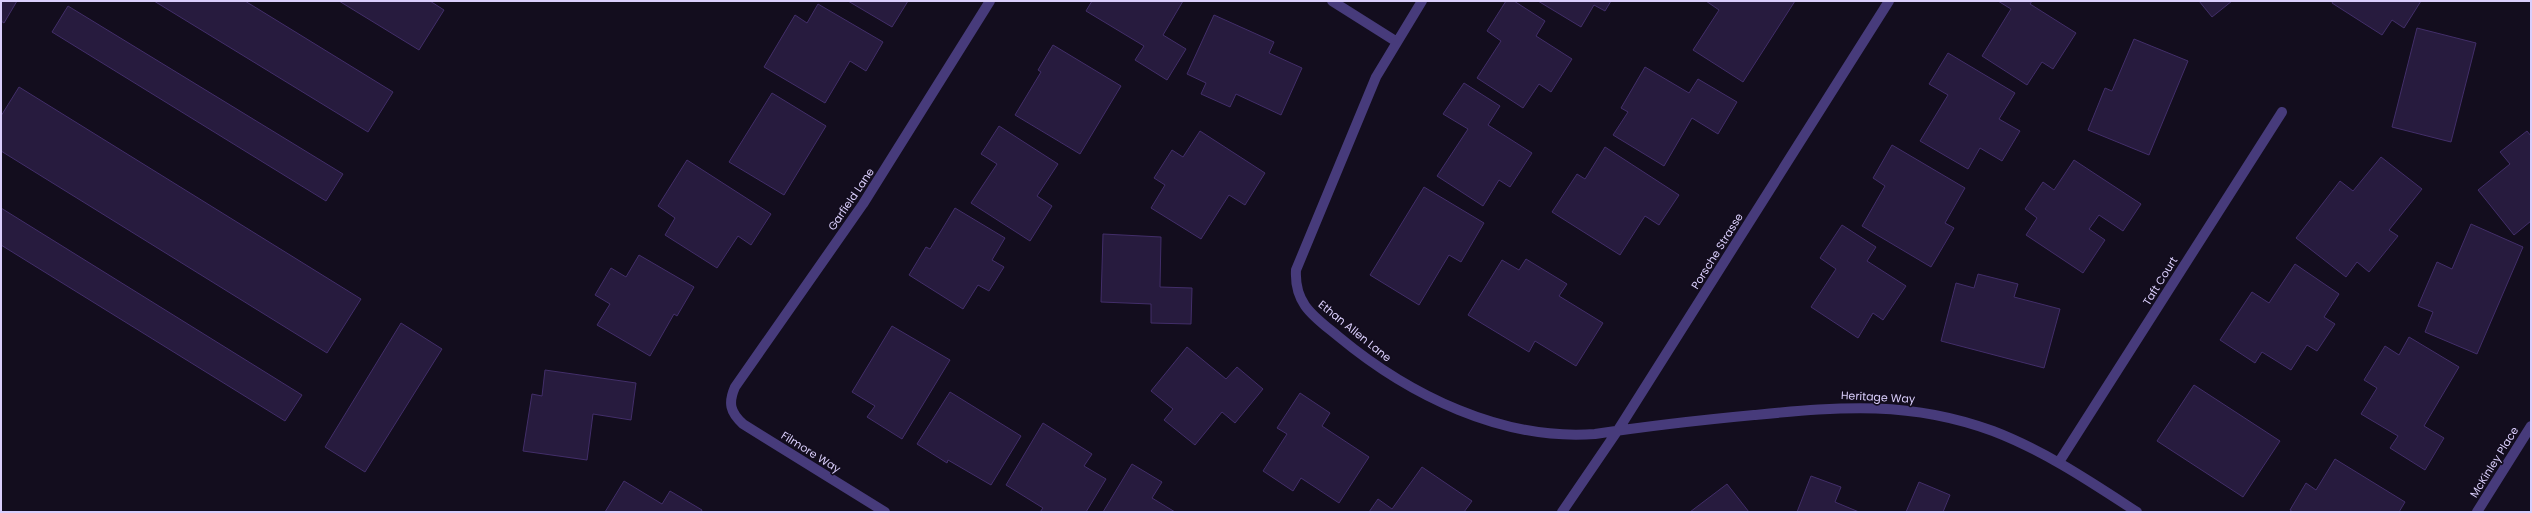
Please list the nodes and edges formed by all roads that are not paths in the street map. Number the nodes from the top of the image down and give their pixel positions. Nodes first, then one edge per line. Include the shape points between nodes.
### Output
1 (990, 1) edge
2 (1332, 1) edge
3 (1422, 1) edge
4 (1889, 1) edge
5 (1397, 42) junction
6 (2282, 112) dead end
7 (730, 407) joint
8 (2531, 426) edge
9 (1618, 430) junction
10 (2059, 462) junction
11 (885, 512) edge
12 (1562, 512) edge
13 (2137, 512) edge
14 (2477, 512) edge

1 - 7 street, Garfield Lane via 864,204 735,387 730,397
2 - 5 street
3 - 5 street, Ethan Allen Lane
4 - 9 street, Porsche Strasse
5 - 9 street, Ethan Allen Lane via 1357,118 1301,254 1295,285 1301,301 1313,316 1376,365 1410,387 1444,404 1526,430 1576,435
6 - 10 street, Taft Court
7 - 11 street, Filmore Way via 735,417 743,424
8 - 14 street, McKinley Place
9 - 10 street, Heritage Way via 1838,407 1899,408 1928,413 1992,431
9 - 12 street, Porsche Strasse
10 - 13 street, Heritage Way

